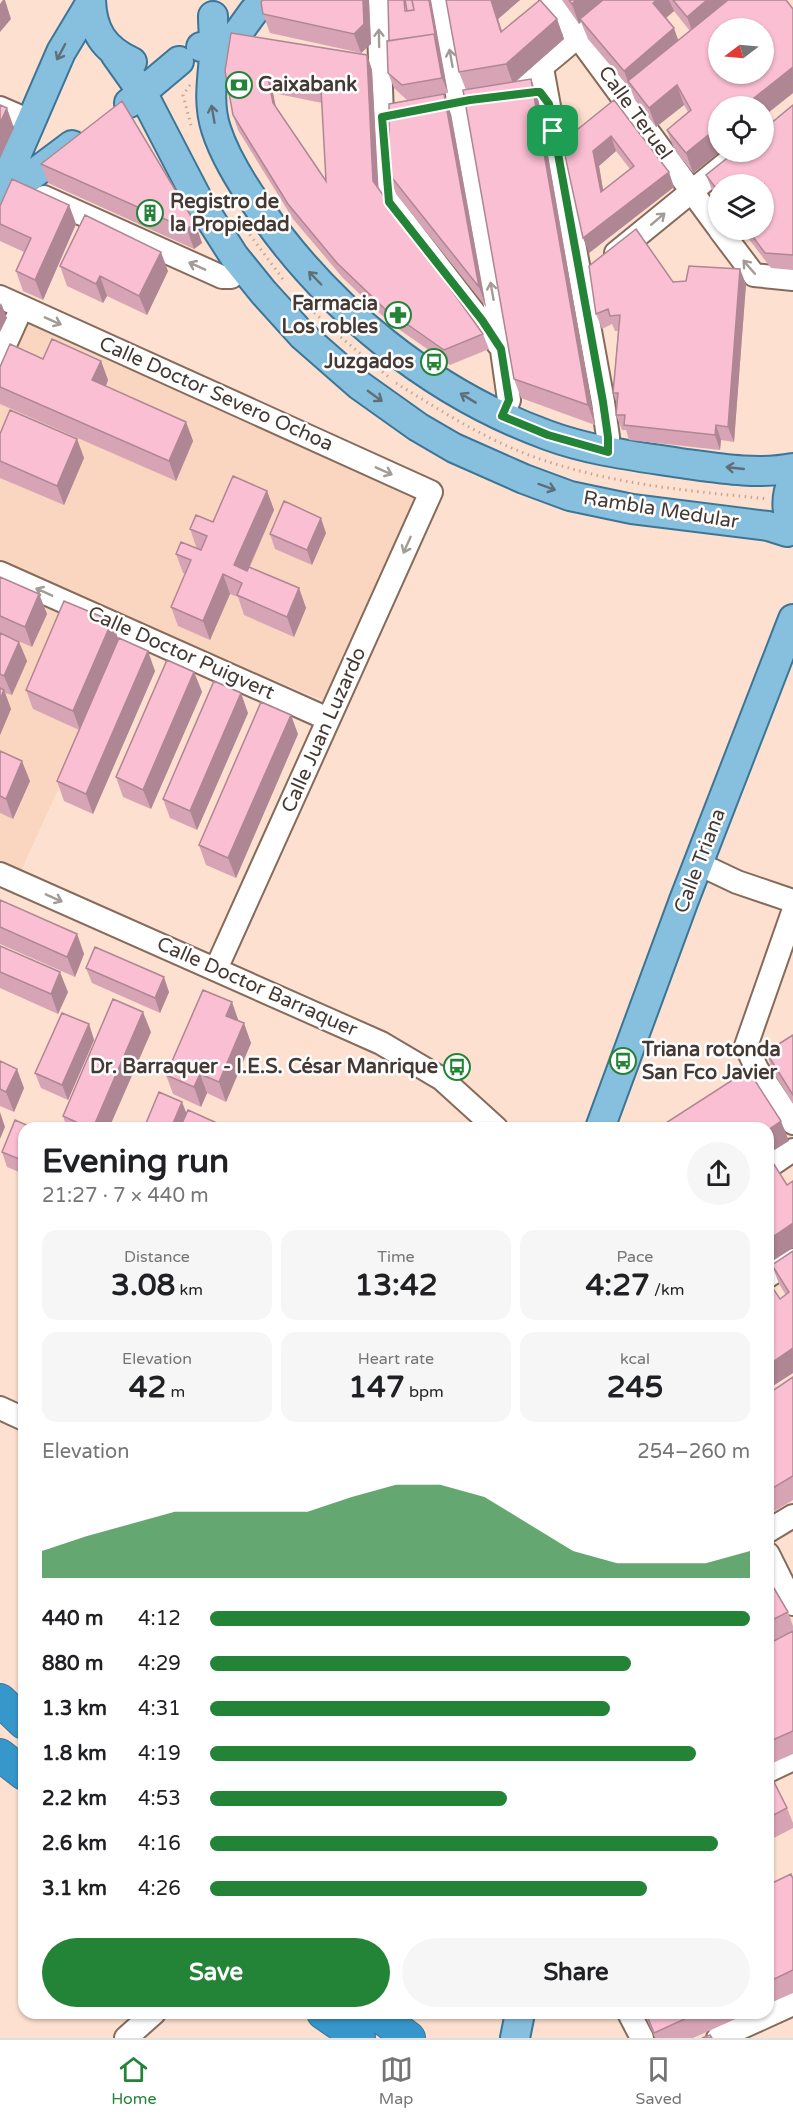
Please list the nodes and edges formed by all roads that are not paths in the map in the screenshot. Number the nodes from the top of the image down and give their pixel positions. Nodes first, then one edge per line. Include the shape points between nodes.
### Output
1 (266, 0) edge
2 (378, 0) edge
3 (440, 0) edge
4 (551, 0) edge
5 (617, 0) edge
6 (91, 1) edge
7 (213, 8) edge
8 (579, 36) junction
9 (216, 49) junction
10 (115, 54) junction
11 (542, 68) junction
12 (142, 92) junction
13 (504, 95) junction
14 (549, 104) junction
15 (448, 105) junction
16 (0, 108) edge
17 (30, 121) junction
18 (553, 131) junction
19 (573, 142) edge
20 (727, 162) edge
21 (12, 187) edge
22 (691, 190) junction
23 (0, 204) edge
24 (708, 213) edge
25 (728, 240) edge
26 (234, 256) junction
27 (793, 279) edge
28 (581, 284) junction
29 (0, 297) edge
30 (22, 307) junction
31 (501, 349) junction
32 (0, 356) edge
33 (502, 416) junction
34 (608, 452) junction
35 (793, 468) edge
36 (793, 479) edge
37 (431, 492) joint
38 (793, 530) edge
39 (0, 573) edge
40 (793, 619) edge
41 (328, 719) junction
42 (699, 864) junction
43 (0, 874) edge
44 (793, 902) edge
45 (793, 912) edge
46 (216, 969) junction
47 (601, 1120) edge
48 (489, 1122) edge
49 (793, 1123) edge
50 (793, 1150) edge
51 (774, 1163) edge
52 (793, 1260) edge
53 (774, 1272) edge
54 (0, 1408) edge
55 (18, 1416) edge
56 (793, 1516) edge
57 (774, 1527) edge
58 (774, 1566) edge
59 (793, 1604) edge
60 (0, 1700) edge
61 (0, 1714) edge
62 (18, 1717) edge
63 (18, 1728) edge
64 (0, 1755) edge
65 (793, 1759) edge
66 (774, 1768) edge
67 (18, 1769) edge
68 (793, 2004) edge
69 (774, 2013) edge
70 (147, 2019) edge
71 (332, 2019) edge
72 (383, 2019) edge
73 (519, 2019) edge
74 (632, 2019) edge
75 (760, 2019) edge
76 (126, 2038) edge
77 (359, 2038) edge
78 (409, 2038) edge
79 (515, 2038) edge
80 (642, 2038) edge
81 (718, 2038) edge

1 - 9 main road
31 -> 2 street via 389,202 393,115 372,65
15 -> 3 street
4 - 8 street, Calle Teruel
5 - 8 street
6 - 10 main road, Rambla Medular via 93,21
6 -> 17 main road via 61,52
7 - 9 main road via 207,33
8 - 11 street
8 - 22 street, Calle Teruel
9 - 10 main road via 158,66 135,64
9 - 12 main road
33 -> 9 main road via 395,350 330,293 276,232 230,161 216,128 211,90
10 - 12 main road, Rambla Medular
11 - 13 street
11 - 14 street
12 - 21 main road
12 - 26 main road, Rambla Medular via 197,198
13 - 14 street via 540,92
13 - 15 street
14 - 18 street
31 -> 15 street
16 - 17 street
17 - 21 main road
18 - 19 street via 563,140
18 - 28 street
20 - 22 street
21 - 23 main road
26 -> 21 street via 236,268 231,277 222,277 34,192
22 - 24 street, Calle Teruel
28 -> 22 street
27 -> 25 street, Calle Teruel via 754,274
26 -> 38 main road, Rambla Medular via 303,336 359,385 454,448 570,496 632,509
28 - 34 street
29 - 30 street, Calle Doctor Severo Ochoa
30 - 32 street
30 -> 37 street, Calle Doctor Severo Ochoa
31 - 33 street via 509,400
33 - 34 main road via 548,435
35 -> 34 main road via 771,472
36 - 38 main road via 787,496
37 -> 41 street, Calle Juan Luzardo
41 -> 39 street, Calle Doctor Puigvert
40 - 42 main road, Calle Triana
41 - 46 street, Calle Juan Luzardo
42 - 44 street
42 - 47 main road, Calle Triana
43 -> 46 street, Calle Doctor Barraquer
45 - 49 street via 746,1046
46 - 48 street, Calle Doctor Barraquer via 381,1043 442,1079
50 - 51 street
52 - 53 street
54 - 55 street
56 - 57 street
58 - 59 street
60 - 62 highway
61 - 63 highway
64 - 67 highway
65 - 66 street
68 - 69 street
70 - 76 street
71 - 77 highway
72 - 78 highway
73 - 79 main road
74 - 80 street
75 - 81 street

